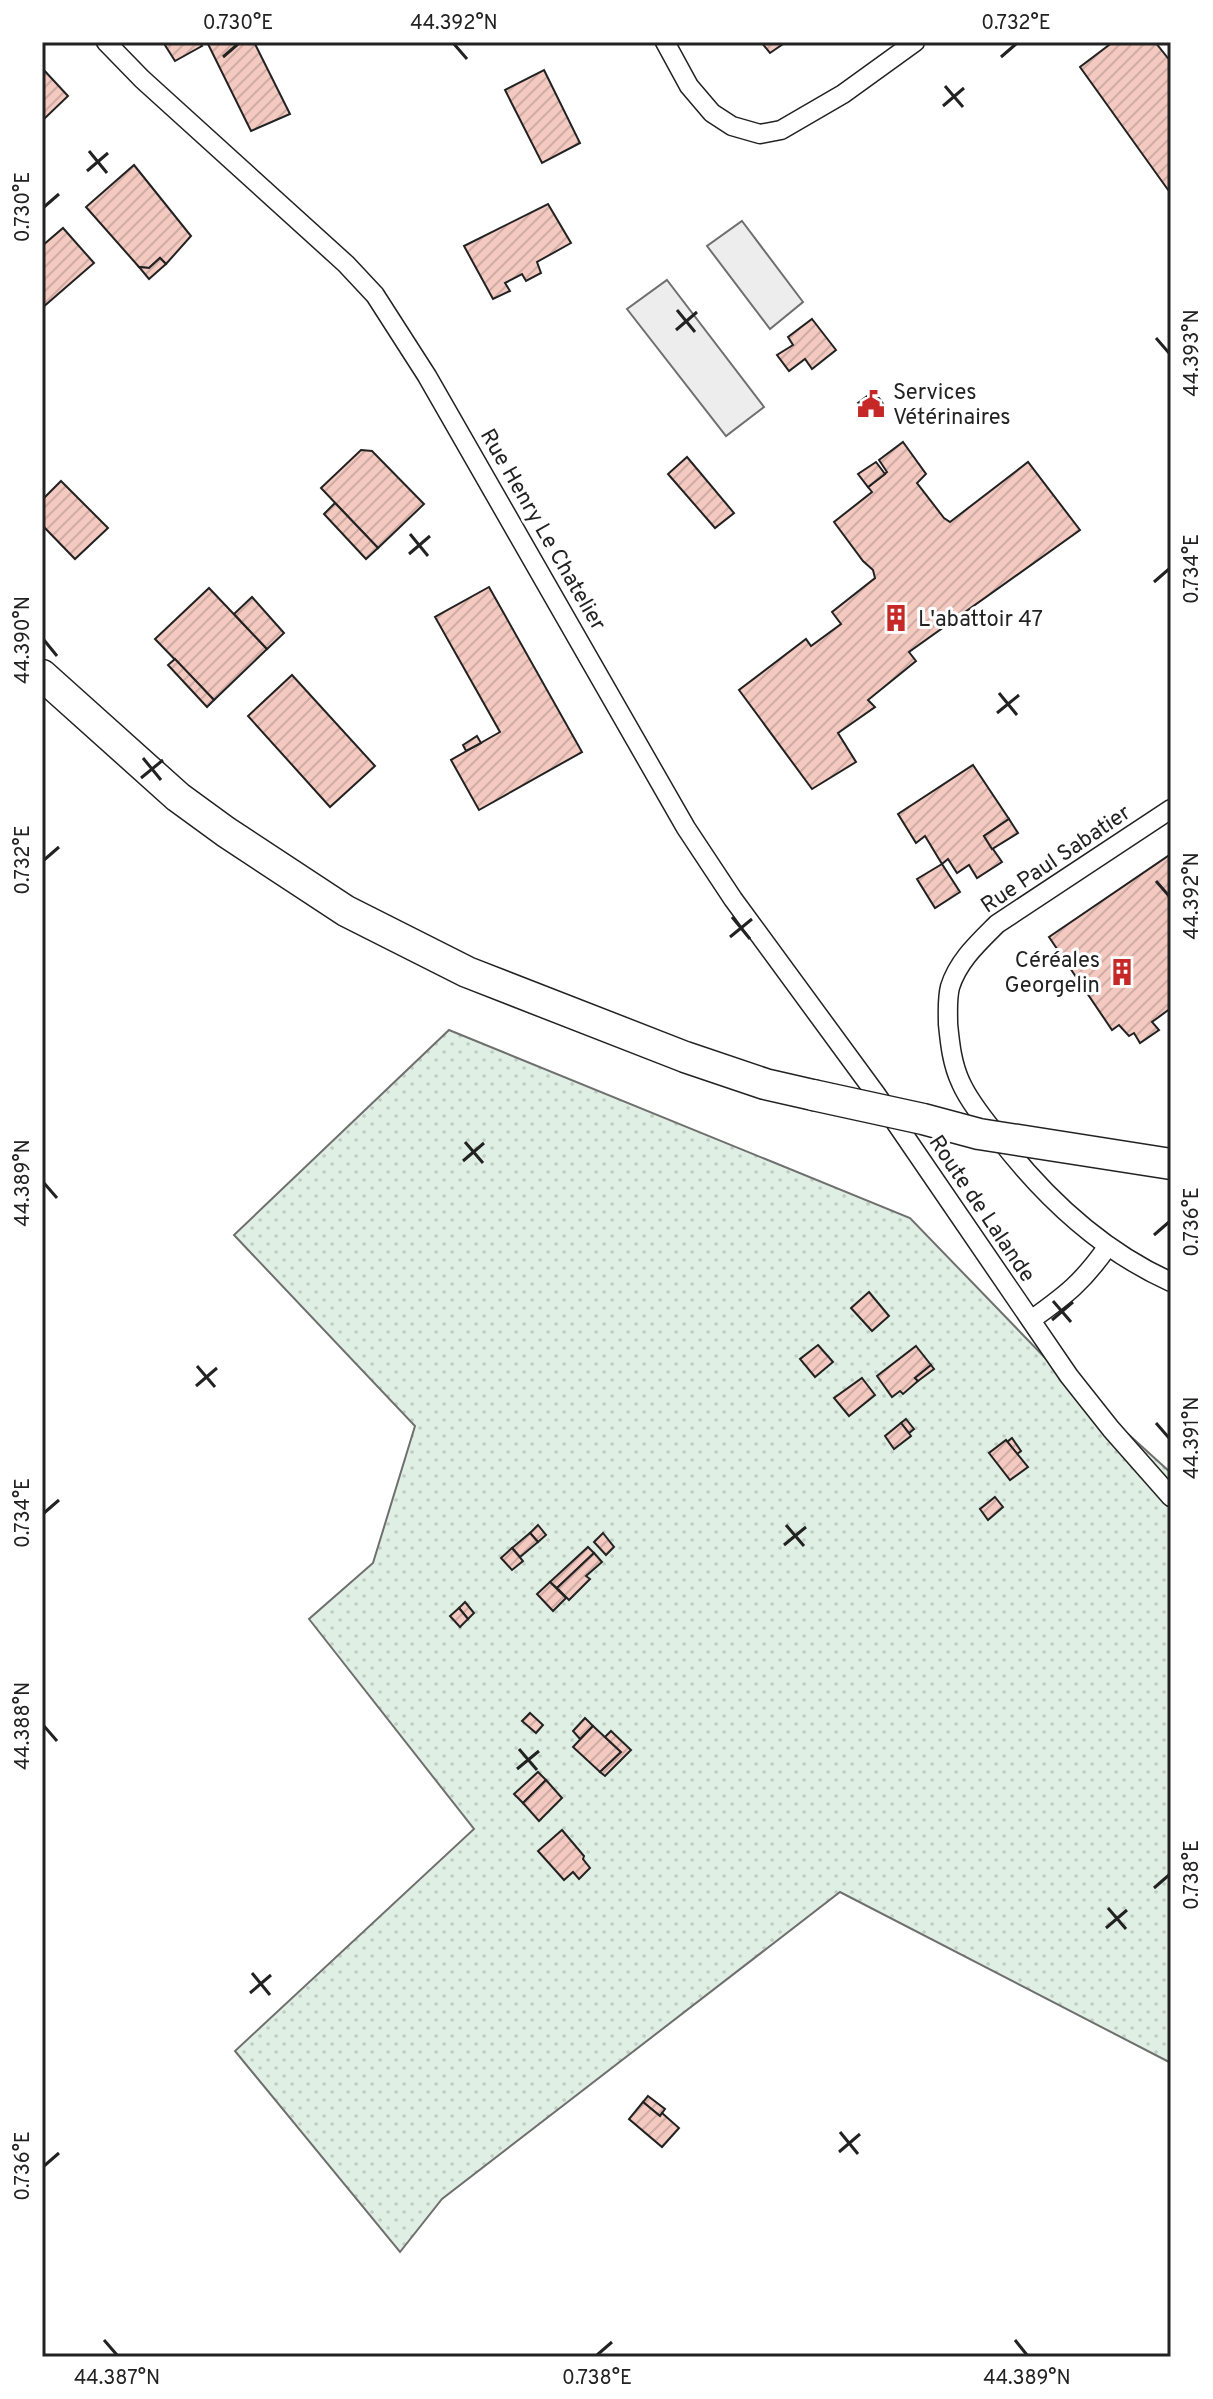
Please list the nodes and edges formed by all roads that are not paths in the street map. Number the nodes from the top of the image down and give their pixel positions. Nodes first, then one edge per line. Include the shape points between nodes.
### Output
1 (106, 42) edge
2 (665, 42) edge
3 (915, 42) edge
4 (42, 675) edge
5 (1171, 809) edge
6 (876, 1094) joint
7 (1171, 1164) edge
8 (1108, 1246) junction
9 (1171, 1282) edge
10 (1031, 1320) junction
11 (1171, 1497) edge

1 - 6 street, Rue Henry Le Chatelier via 375,295 427,376 686,828
2 - 3 street via 689,86 712,113 760,134 781,130 843,94
4 - 7 main road, bridge via 178,797 226,832 346,911 482,978 765,1084 979,1134
5 - 8 street, Rue Paul Sabatier via 997,924 959,967 947,1003 950,1049 960,1082 976,1108 1024,1169
6 - 10 street, Route de Lalande
8 - 9 street, Rue Paul Sabatier
8 - 10 street via 1071,1291
10 - 11 street, Route de Lalande via 1069,1376

